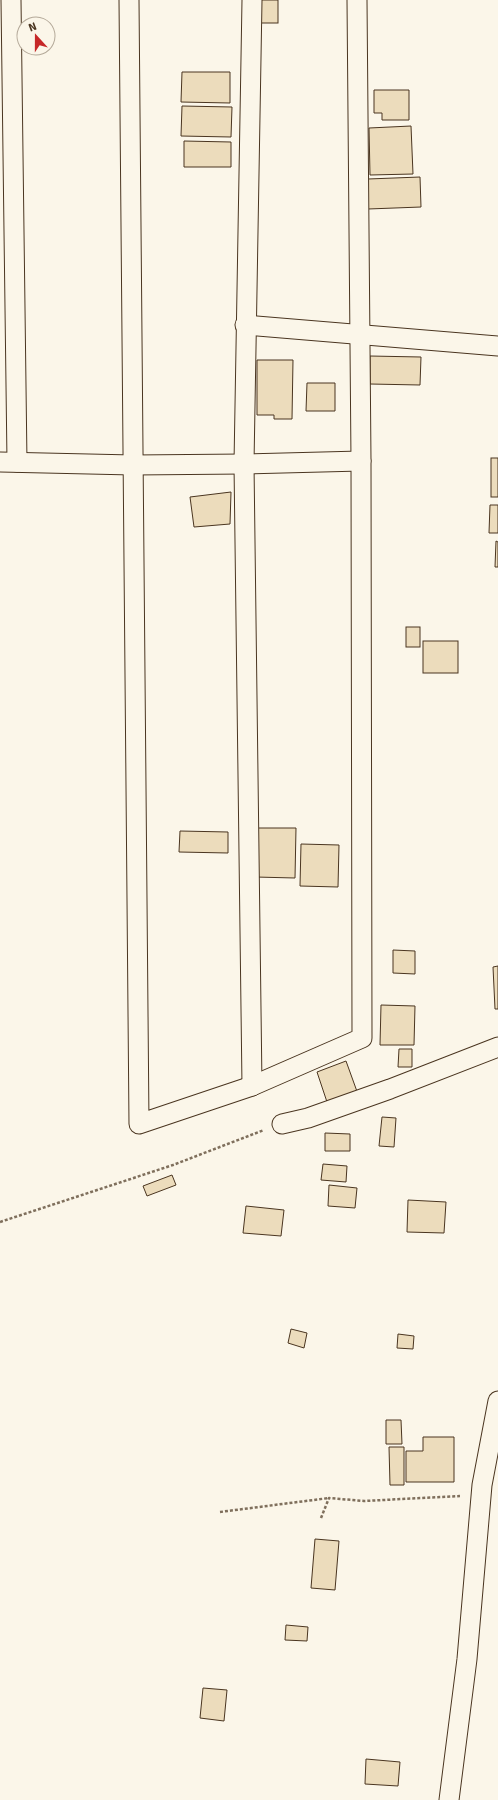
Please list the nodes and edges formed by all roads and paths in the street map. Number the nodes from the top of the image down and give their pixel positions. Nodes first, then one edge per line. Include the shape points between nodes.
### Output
1 (11, 0) edge
2 (129, 0) edge
3 (252, 0) edge
4 (357, 0) edge
5 (245, 325) junction
6 (359, 336) junction
7 (498, 346) edge
8 (361, 461) junction
9 (9, 462) edge
10 (244, 464) junction
11 (133, 465) junction
12 (498, 1047) edge
13 (252, 1086) junction
14 (282, 1124) joint
15 (0, 1222) edge
16 (498, 1401) edge
17 (482, 1485) junction
18 (329, 1498) junction
19 (220, 1512) dead end
20 (321, 1518) dead end
21 (450, 1800) edge

1 - 9 street
2 - 11 street
3 - 5 street
4 - 6 street
5 - 6 street
5 - 10 street
6 - 7 street
6 - 8 street
8 - 10 street
8 - 13 street via 362,1038
9 - 11 street
10 - 11 street
10 - 13 street
11 - 13 street via 139,1124
12 - 14 street via 353,1102
14 - 15 path via 173,1165
16 - 17 street
17 - 18 path via 463,1496 364,1501
17 - 21 street via 468,1644
18 - 19 path
18 - 20 path

